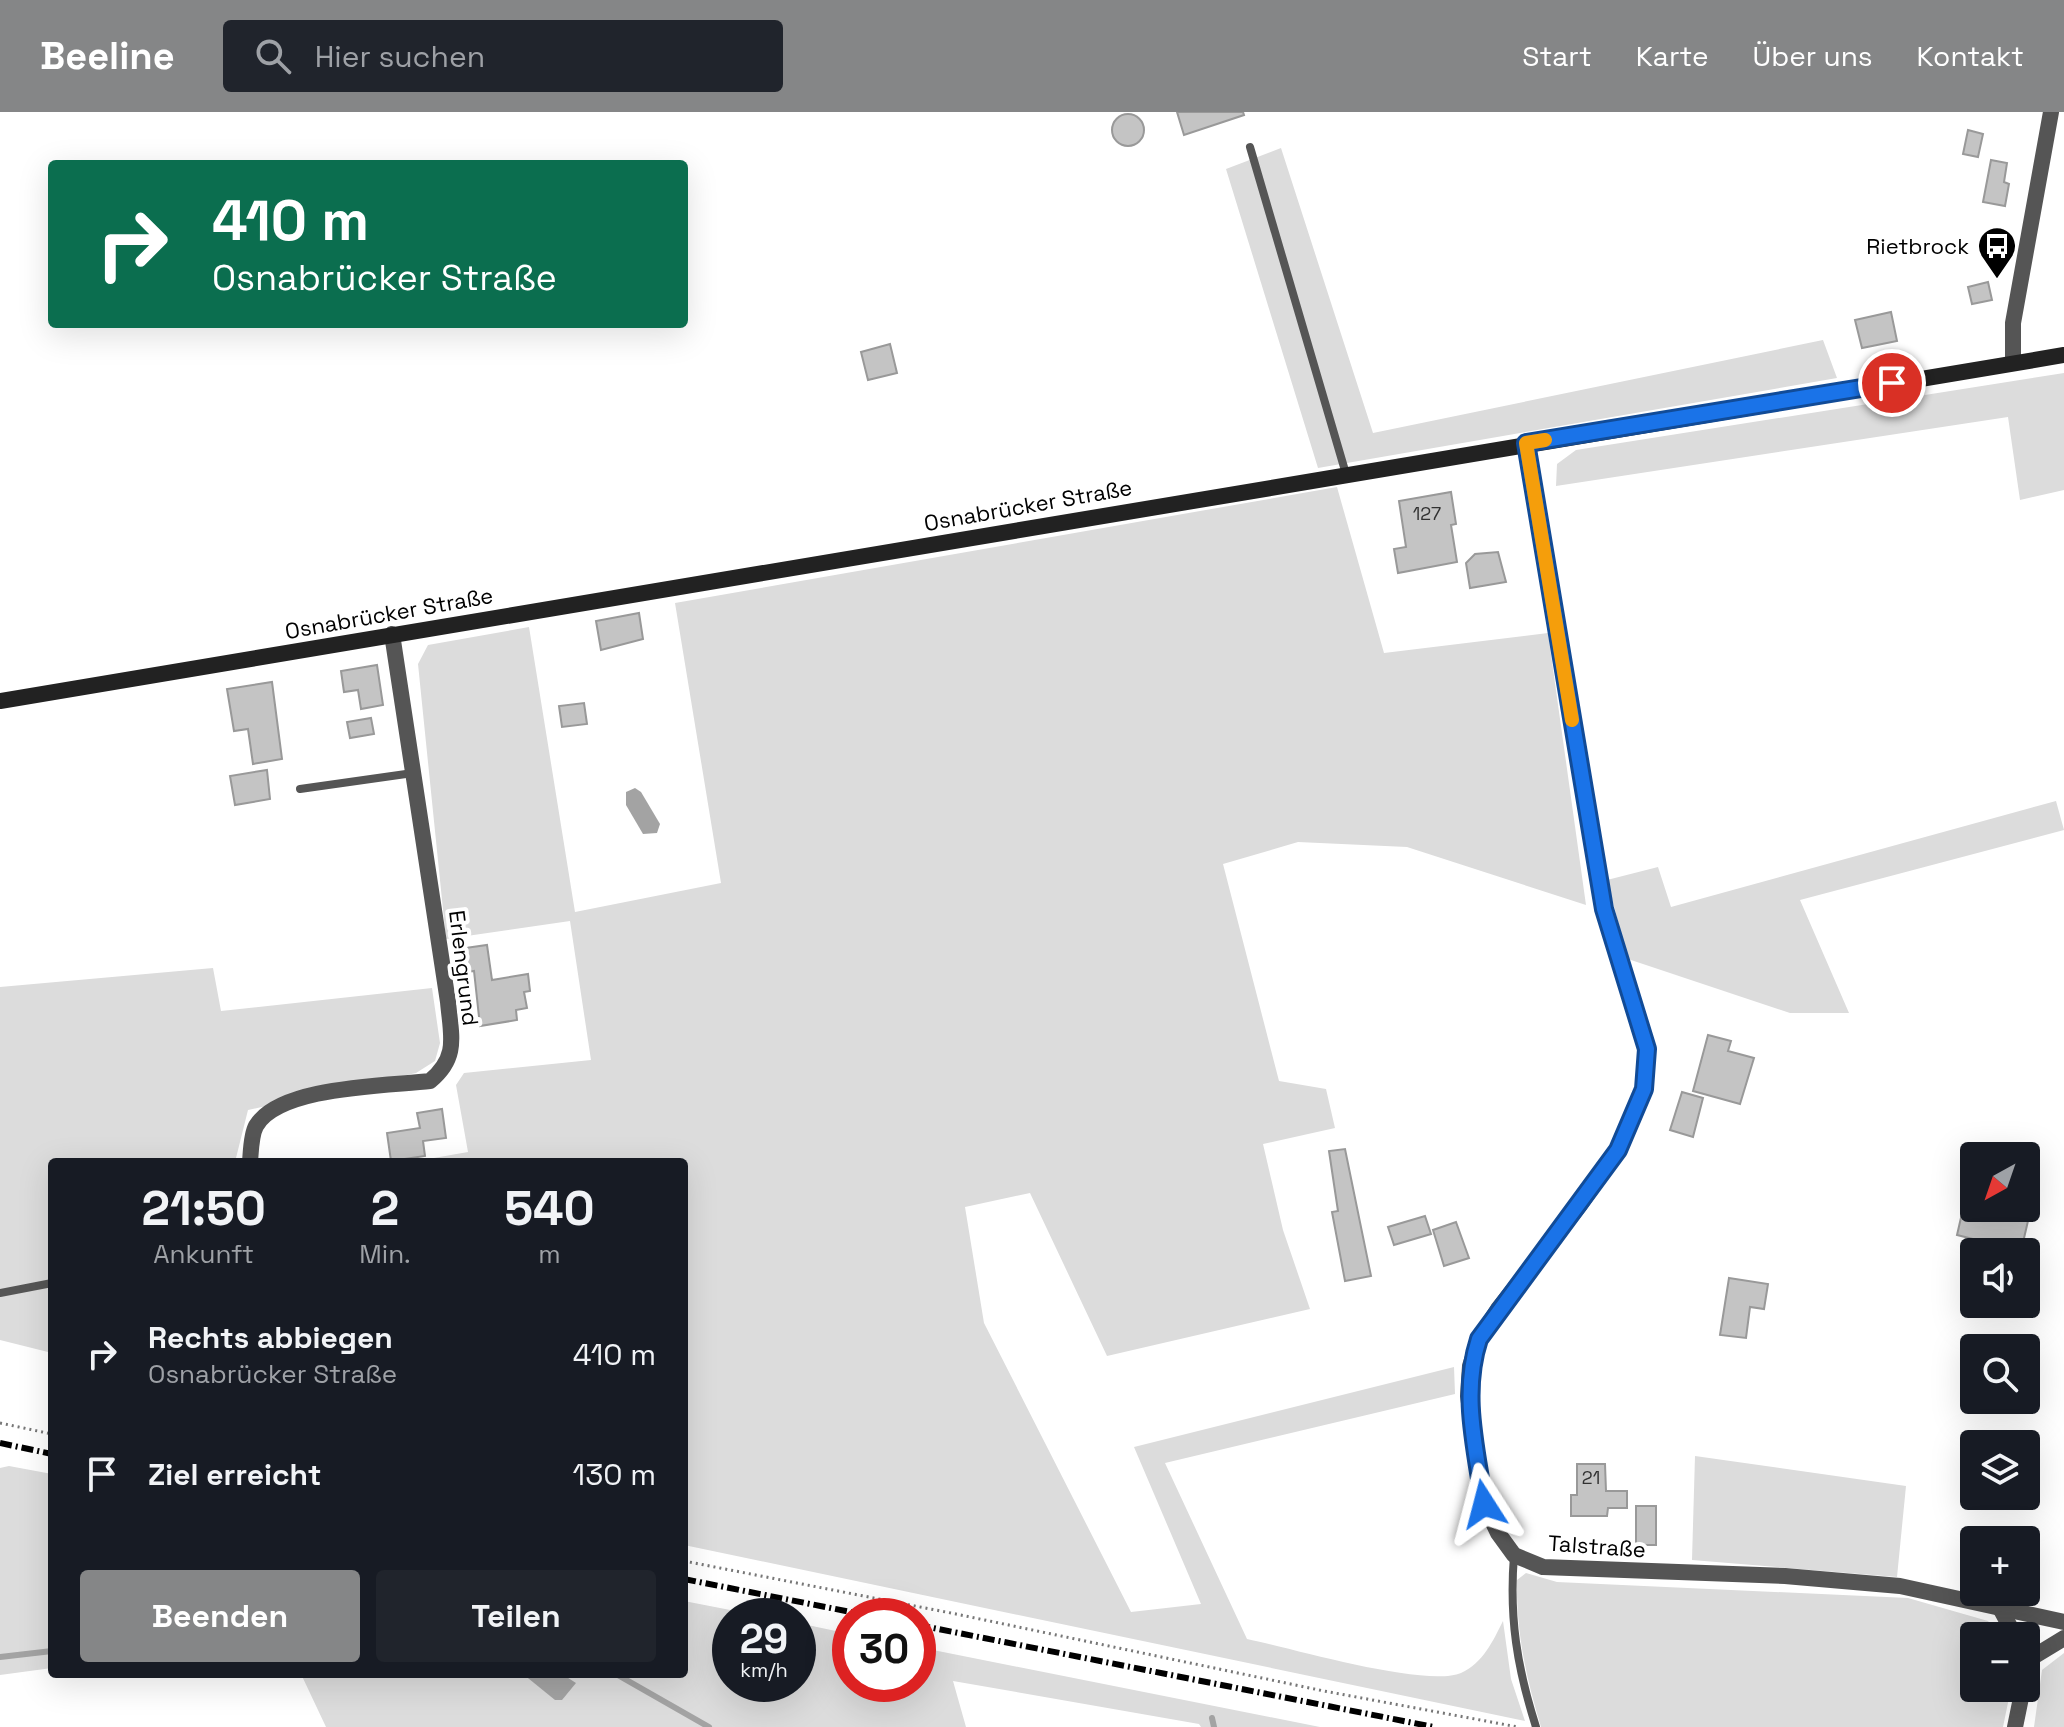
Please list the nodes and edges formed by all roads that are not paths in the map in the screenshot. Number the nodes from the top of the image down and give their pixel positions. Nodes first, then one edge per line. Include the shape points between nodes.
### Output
1 (2051, 112) edge
2 (1250, 147) dead end
3 (2064, 355) edge
4 (2013, 363) junction
5 (1526, 443) junction
6 (1346, 474) junction
7 (392, 634) junction
8 (0, 701) edge
9 (413, 773) junction
10 (300, 789) dead end
11 (250, 1158) edge
12 (48, 1284) edge
13 (0, 1293) edge
14 (1514, 1555) junction
15 (2000, 1608) junction
16 (2008, 1622) edge
17 (2064, 1622) edge
18 (2064, 1638) edge
19 (2040, 1654) edge
20 (2020, 1702) edge
21 (1536, 1727) edge
22 (2015, 1727) edge

1 - 4 street via 2013,323
2 - 6 lane
3 - 4 main road, Osnabrücker Straße
4 - 5 main road, Osnabrücker Straße
5 - 6 main road, Osnabrücker Straße
5 - 14 street via 1604,909 1647,1049 1644,1089 1618,1150 1498,1309 1470,1366 1468,1396 1484,1504
6 - 7 main road, Osnabrücker Straße
7 - 8 main road, Osnabrücker Straße
7 - 9 street, Erlengrund
9 - 10 lane
9 - 11 street, Erlengrund via 448,1002 452,1051 445,1068 430,1081 312,1095 281,1104 254,1128
12 - 13 lane
14 - 15 street, Talstraße via 1543,1567 1900,1586
14 - 21 lane via 1510,1606 1520,1677
15 - 16 street
15 - 17 street, Talstraße
18 - 19 street
20 - 22 street

